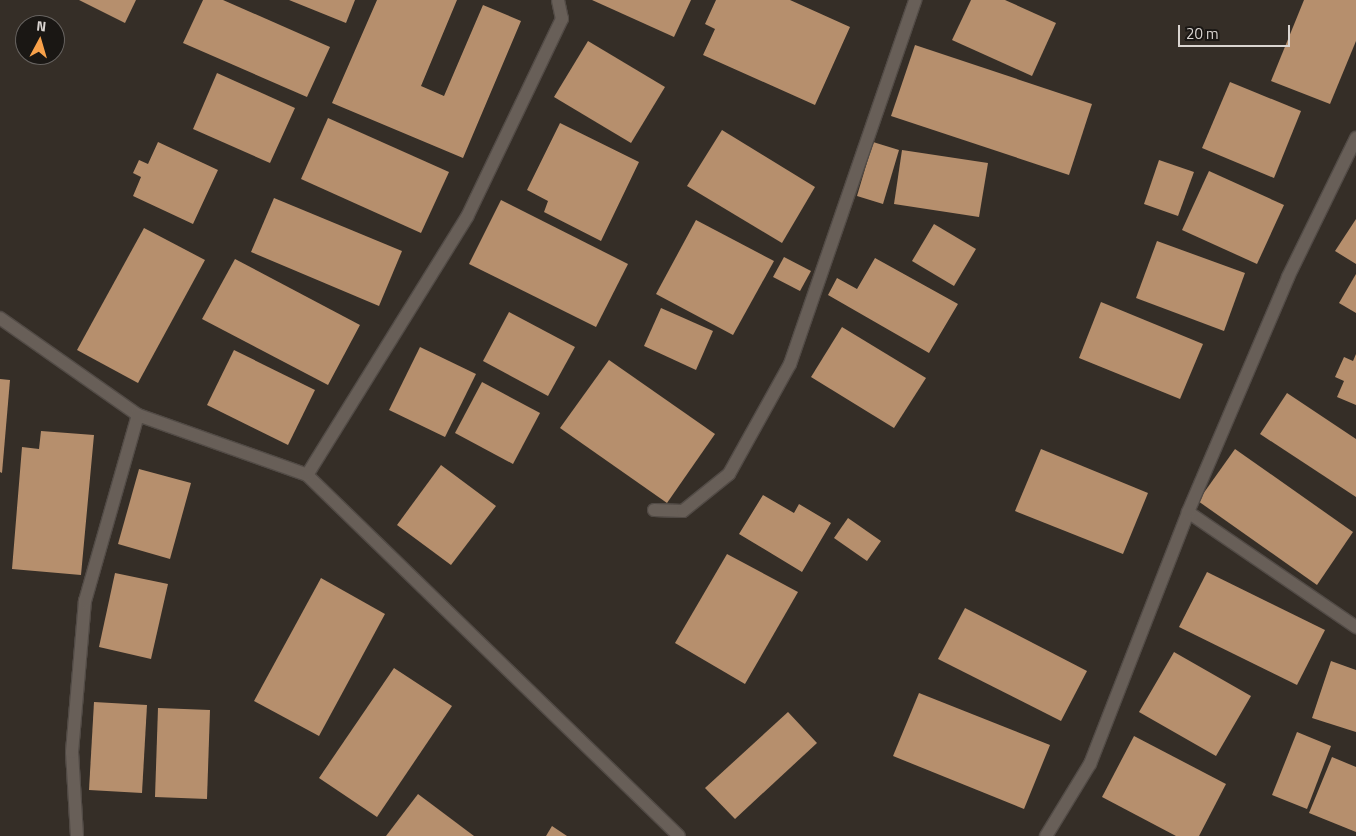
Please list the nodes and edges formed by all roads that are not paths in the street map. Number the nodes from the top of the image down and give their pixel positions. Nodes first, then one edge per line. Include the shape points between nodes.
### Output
1 (558, 0) edge
2 (915, 0) edge
3 (1356, 138) edge
4 (0, 318) edge
5 (138, 415) junction
6 (307, 475) junction
7 (654, 510) dead end
8 (1188, 512) junction
9 (1356, 627) edge
10 (77, 836) edge
11 (679, 836) edge
12 (1046, 836) edge

1 - 6 street via 562,19 467,217
2 - 7 street via 790,364 729,474 683,511
3 - 8 street via 1288,277
4 - 5 street
5 - 6 street
5 - 10 street via 84,601 72,752
6 - 11 street
8 - 9 street
8 - 12 street via 1090,764

